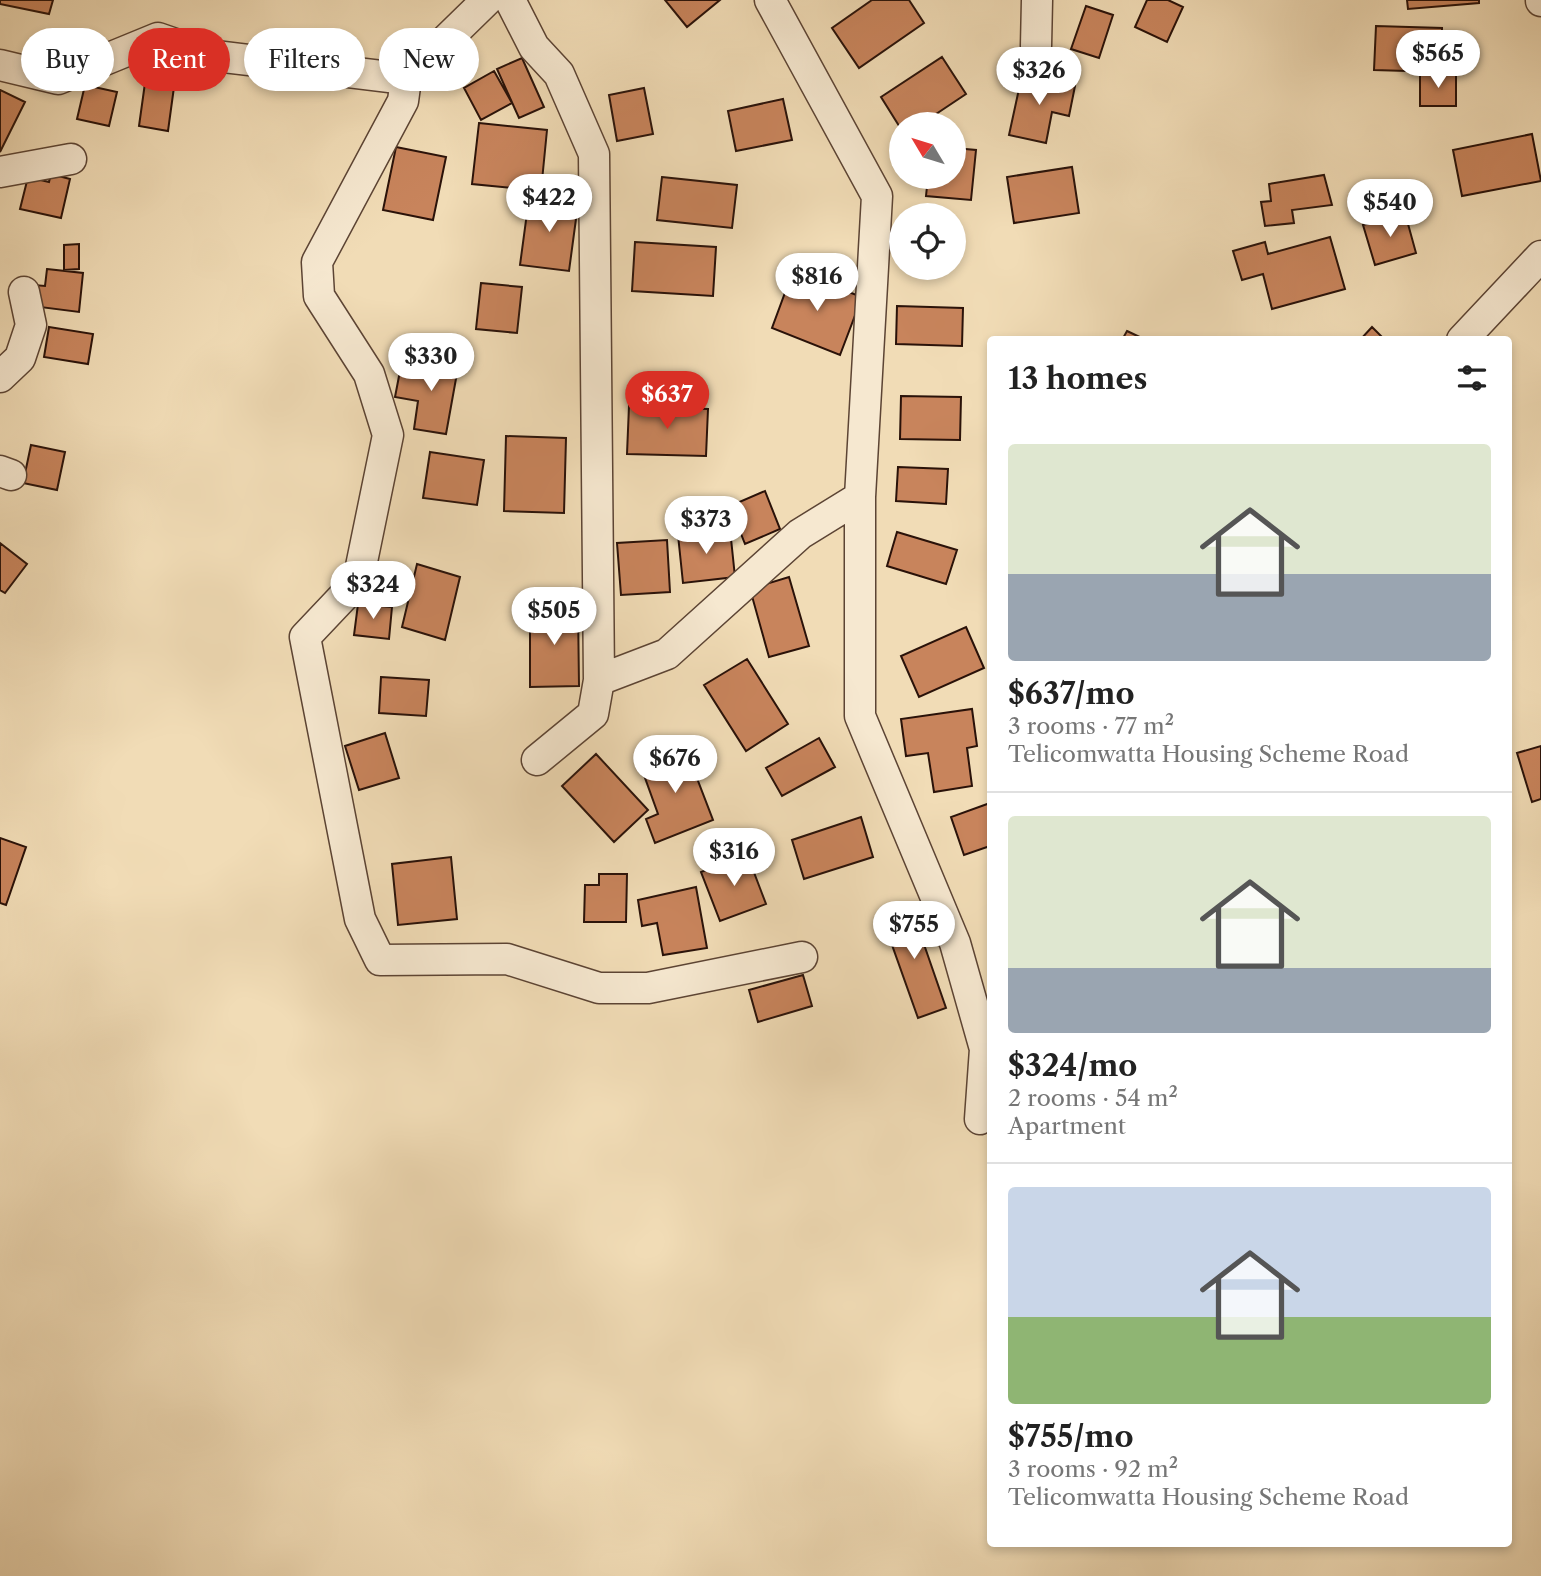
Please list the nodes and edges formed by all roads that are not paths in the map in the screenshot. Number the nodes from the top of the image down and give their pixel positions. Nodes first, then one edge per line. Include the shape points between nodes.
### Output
1 (487, 0) edge
2 (510, 0) edge
3 (770, 0) edge
4 (1037, 0) edge
5 (458, 28) edge
6 (1036, 46) dead end
7 (0, 65) edge
8 (379, 76) edge
9 (404, 91) edge
10 (71, 159) dead end
11 (0, 172) edge
12 (1541, 256) edge
13 (23, 292) dead end
14 (1466, 336) edge
15 (0, 377) edge
16 (860, 497) junction
17 (599, 680) junction
18 (537, 760) dead end
19 (802, 957) dead end
20 (980, 1119) dead end

1 - 5 street
2 - 17 street via 534,47 559,74 594,154
3 - 16 street via 877,196
4 - 6 street
7 - 8 street via 58,79 158,38 207,55
9 - 19 street via 317,262 319,296 369,374 388,435 358,581 305,636 359,919 380,960 507,959 599,988 648,988
10 - 11 street
12 - 14 street
13 - 15 street via 30,325 20,358
16 - 17 street via 800,534 667,654
16 - 20 street via 860,716 955,943 985,1049
17 - 18 street via 593,714

